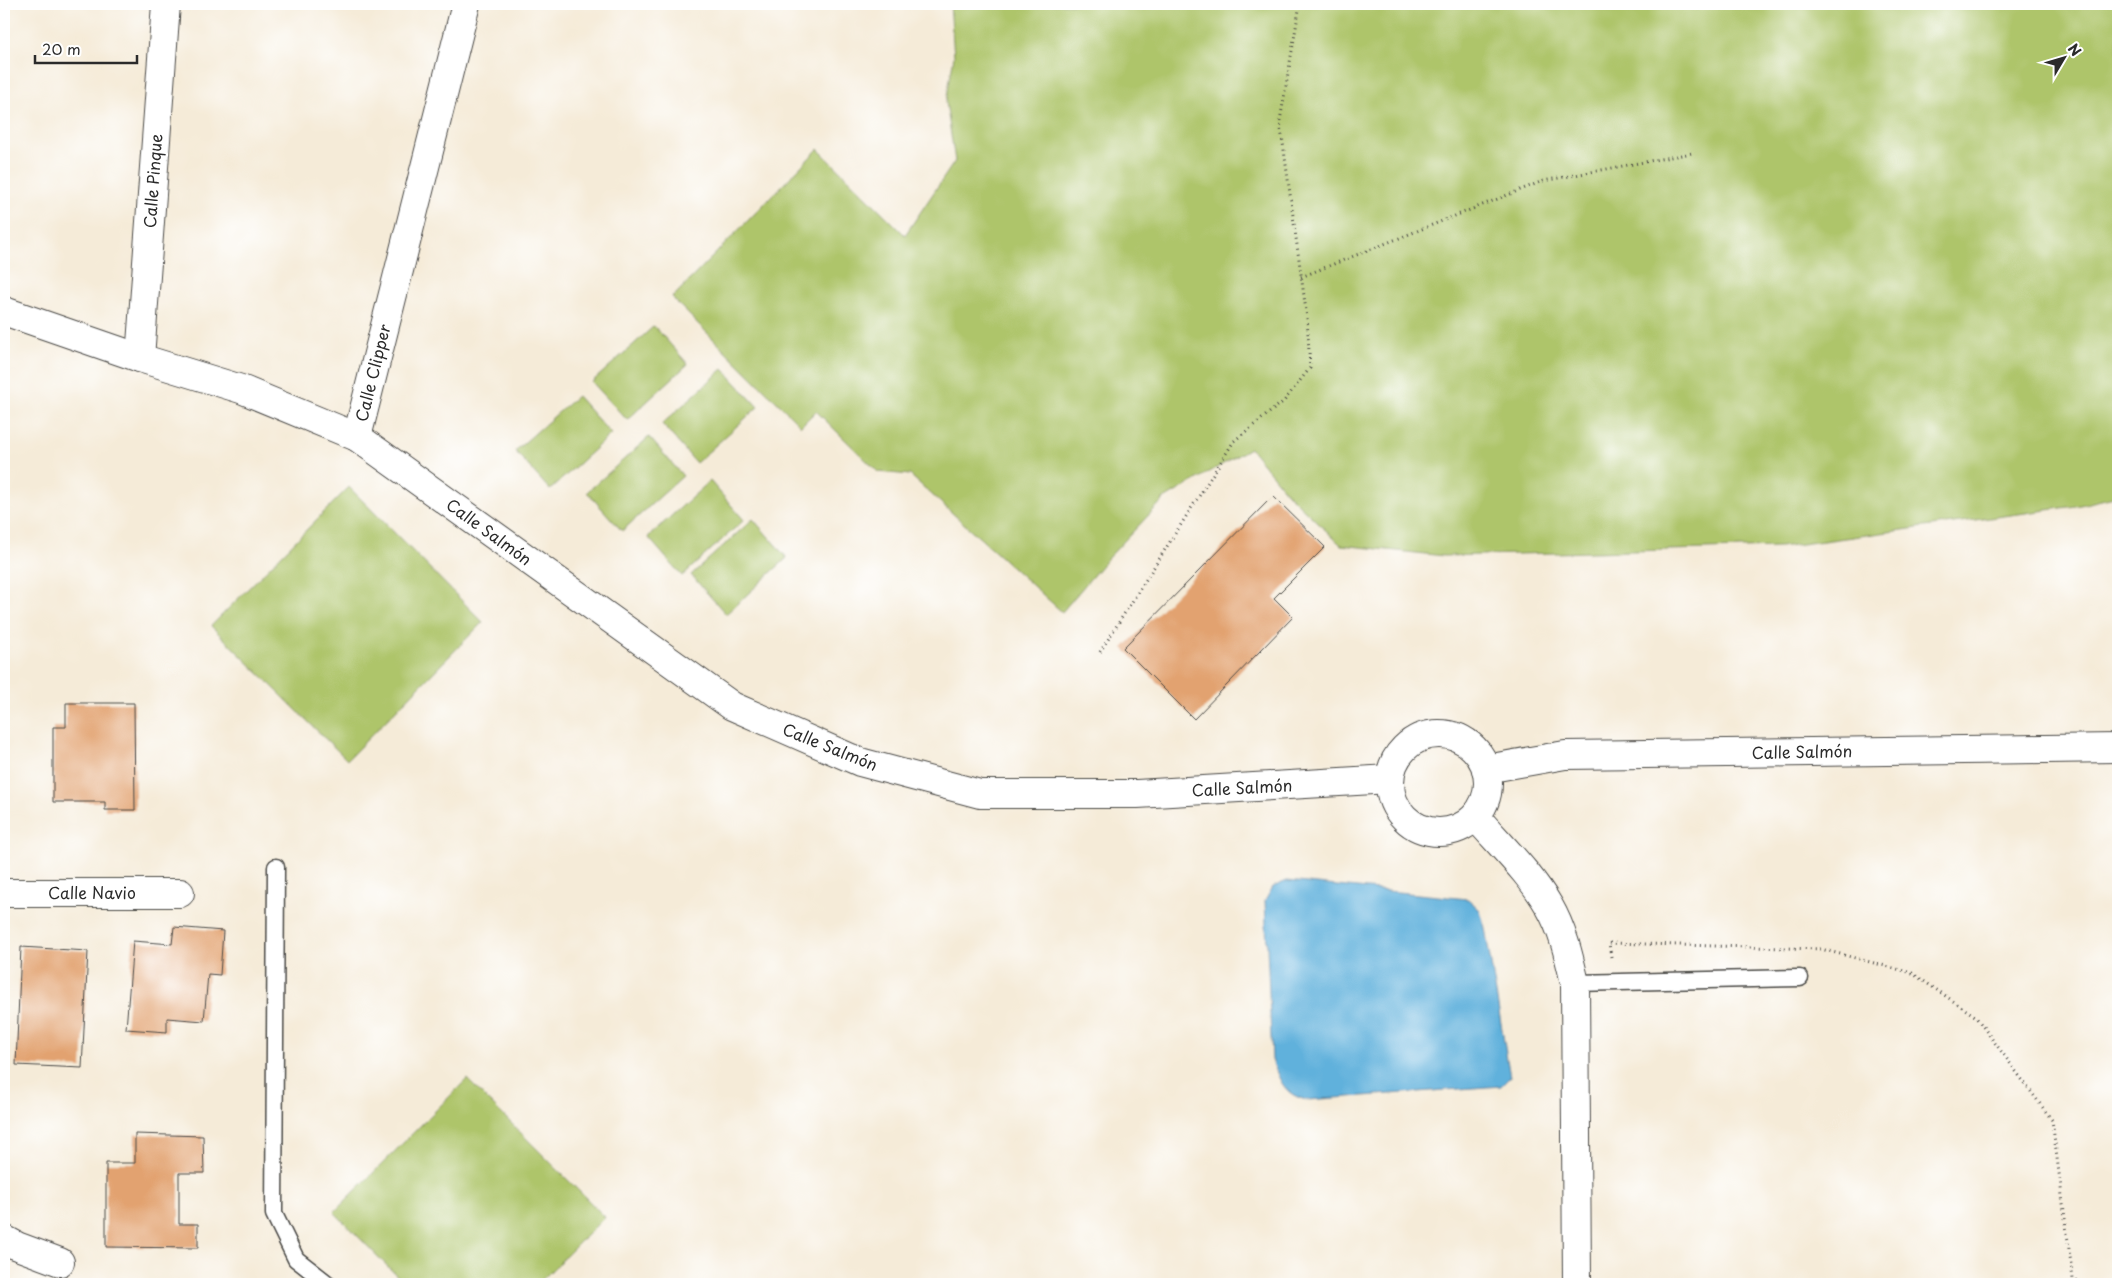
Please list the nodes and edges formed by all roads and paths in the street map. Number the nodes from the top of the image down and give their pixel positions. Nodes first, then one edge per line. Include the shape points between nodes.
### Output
1 (166, 4) edge
2 (466, 4) edge
3 (1300, 4) edge
4 (1692, 153) dead end
5 (1301, 277) junction
6 (4, 312) edge
7 (140, 358) junction
8 (356, 437) junction
9 (1100, 652) dead end
10 (2118, 748) edge
11 (1486, 768) junction
12 (1390, 778) junction
13 (1476, 817) junction
14 (276, 867) dead end
15 (180, 893) dead end
16 (4, 894) edge
17 (1800, 978) dead end
18 (1615, 982) junction
19 (1575, 983) junction
20 (4, 1238) edge
21 (60, 1262) dead end
22 (328, 1284) edge
23 (1577, 1284) edge
24 (2089, 1284) edge

1 - 7 street, Calle Pinque
2 - 8 street, Calle Clipper
3 - 5 path via 1280,121
4 - 5 path via 1543,181
5 - 9 path via 1310,368 1284,401 1234,441
6 - 7 street, Calle Clipper
7 - 8 street, Calle Clipper via 241,389
8 - 12 street, Calle Salmón via 732,706 860,762 980,794 1137,794
10 - 11 street, Calle Salmón via 1565,755
11 - 12 street via 1479,753 1466,742 1451,735 1434,734 1418,739 1404,749
11 - 13 street via 1485,802
12 - 13 street via 1392,796 1399,812 1412,824 1428,831 1445,832 1462,827
13 - 19 street via 1525,872 1550,907 1565,941
14 - 22 lane via 274,1214 296,1259
15 - 16 street, Calle Navio
17 - 18 lane
18 - 19 lane
18 - 24 path via 1609,943 1821,949 1912,973 1975,1016 2052,1120 2073,1279
19 - 23 street
20 - 21 street

